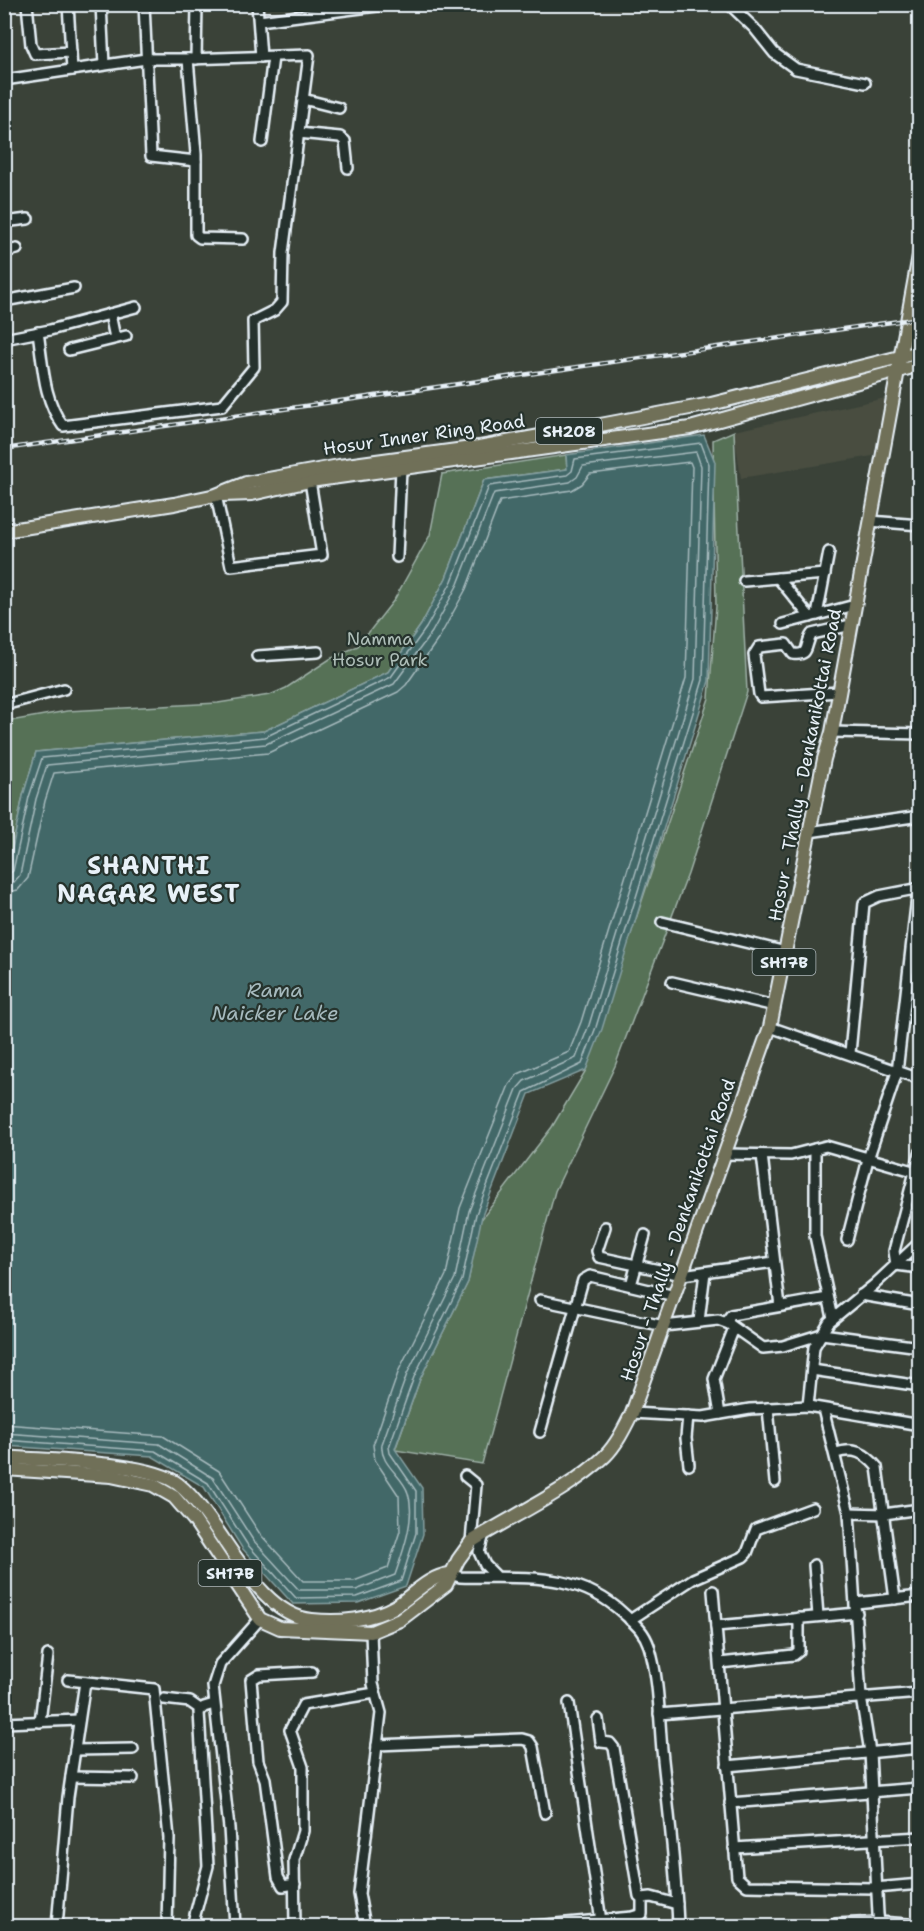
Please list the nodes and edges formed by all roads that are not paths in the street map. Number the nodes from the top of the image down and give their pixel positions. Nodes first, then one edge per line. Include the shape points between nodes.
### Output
1 (27, 4) edge
2 (69, 4) edge
3 (101, 4) edge
4 (144, 4) edge
5 (197, 4) edge
6 (257, 4) edge
7 (729, 4) edge
8 (385, 5) edge
9 (259, 21) junction
10 (71, 52) junction
11 (261, 57) junction
12 (273, 57) junction
13 (146, 59) junction
14 (192, 59) junction
15 (104, 66) junction
16 (72, 70) junction
17 (4, 80) edge
18 (865, 83) dead end
19 (303, 99) junction
20 (339, 108) dead end
21 (298, 133) junction
22 (262, 142) dead end
23 (196, 161) junction
24 (348, 168) dead end
25 (28, 219) dead end
26 (4, 222) edge
27 (243, 239) dead end
28 (17, 249) dead end
29 (920, 250) edge
30 (4, 252) edge
31 (74, 288) dead end
32 (4, 301) edge
33 (136, 307) dead end
34 (110, 314) junction
35 (38, 332) junction
36 (126, 336) dead end
37 (115, 338) junction
38 (4, 339) edge
39 (69, 350) dead end
40 (920, 352) edge
41 (901, 355) junction
42 (920, 364) edge
43 (898, 369) junction
44 (744, 396) junction
45 (748, 413) junction
46 (401, 469) junction
47 (310, 481) junction
48 (216, 495) junction
49 (870, 521) junction
50 (920, 525) edge
51 (4, 531) edge
52 (829, 552) dead end
53 (397, 557) dead end
54 (825, 574) junction
55 (778, 578) junction
56 (744, 581) dead end
57 (855, 605) junction
58 (814, 616) junction
59 (783, 624) dead end
60 (851, 625) junction
61 (318, 652) dead end
62 (257, 656) dead end
63 (64, 689) dead end
64 (839, 692) junction
65 (4, 705) edge
66 (832, 732) junction
67 (920, 734) edge
68 (920, 816) edge
69 (808, 832) junction
70 (919, 888) edge
71 (662, 922) dead end
72 (786, 952) junction
73 (672, 982) dead end
74 (775, 1006) junction
75 (770, 1027) junction
76 (850, 1053) junction
77 (897, 1072) junction
78 (920, 1078) edge
79 (815, 1149) junction
80 (920, 1153) edge
81 (724, 1154) junction
82 (762, 1155) junction
83 (868, 1159) junction
84 (913, 1171) junction
85 (605, 1227) dead end
86 (645, 1235) dead end
87 (847, 1240) dead end
88 (920, 1242) edge
89 (614, 1260) junction
90 (774, 1262) junction
91 (635, 1265) junction
92 (896, 1265) junction
93 (920, 1268) edge
94 (705, 1272) junction
95 (682, 1275) junction
96 (607, 1280) junction
97 (631, 1285) junction
98 (861, 1295) junction
99 (675, 1296) junction
100 (828, 1298) junction
101 (540, 1300) dead end
102 (920, 1305) edge
103 (780, 1306) junction
104 (574, 1307) junction
105 (833, 1318) junction
106 (699, 1321) junction
107 (663, 1326) junction
108 (731, 1326) junction
109 (822, 1334) junction
110 (920, 1347) edge
111 (812, 1370) junction
112 (920, 1386) edge
113 (808, 1406) junction
114 (768, 1408) junction
115 (823, 1409) junction
116 (632, 1413) junction
117 (720, 1414) junction
118 (688, 1416) junction
119 (920, 1425) edge
120 (540, 1432) dead end
121 (836, 1453) junction
122 (4, 1457) edge
123 (689, 1465) dead end
124 (4, 1469) edge
125 (465, 1476) dead end
126 (775, 1482) dead end
127 (813, 1508) dead end
128 (920, 1509) edge
129 (849, 1513) junction
130 (884, 1514) junction
131 (484, 1534) junction
132 (471, 1542) junction
133 (814, 1564) dead end
134 (449, 1574) junction
135 (495, 1575) junction
136 (713, 1591) dead end
137 (920, 1596) edge
138 (895, 1599) junction
139 (857, 1608) junction
140 (818, 1616) junction
141 (799, 1618) junction
142 (260, 1619) junction
143 (630, 1620) junction
144 (716, 1626) junction
145 (371, 1632) junction
146 (48, 1655) dead end
147 (720, 1662) junction
148 (312, 1672) dead end
149 (68, 1680) dead end
150 (85, 1682) junction
151 (374, 1688) junction
152 (920, 1693) edge
153 (861, 1697) junction
154 (164, 1699) dead end
155 (570, 1703) dead end
156 (214, 1704) junction
157 (200, 1709) junction
158 (722, 1709) junction
159 (659, 1714) junction
160 (598, 1719) dead end
161 (79, 1720) junction
162 (40, 1722) junction
163 (4, 1723) edge
164 (377, 1745) junction
165 (920, 1748) edge
166 (133, 1749) dead end
167 (75, 1750) junction
168 (870, 1752) junction
169 (727, 1766) junction
170 (71, 1777) junction
171 (133, 1778) dead end
172 (920, 1788) edge
173 (871, 1792) junction
174 (730, 1803) junction
175 (545, 1813) dead end
176 (920, 1837) edge
177 (872, 1840) junction
178 (735, 1848) junction
179 (295, 1884) junction
180 (920, 1884) edge
181 (875, 1887) junction
182 (642, 1898) junction
183 (677, 1904) junction
184 (642, 1914) junction
185 (600, 1921) junction
186 (835, 1924) dead end
187 (879, 1924) edge
188 (57, 1926) edge
189 (167, 1926) edge
190 (192, 1926) edge
191 (235, 1926) edge
192 (295, 1926) edge
193 (365, 1926) edge
194 (534, 1926) edge
195 (642, 1926) edge
196 (678, 1926) edge
197 (909, 1926) edge

1 - 10 street via 35,54
2 - 10 street
3 - 15 street
4 - 13 street
5 - 14 street
6 - 9 street
7 - 18 street via 774,53 796,69
8 - 9 street
9 - 11 street
10 - 16 street
11 - 12 street
11 - 14 street
12 - 19 street via 309,55
12 - 22 street
13 - 14 street
13 - 15 street
13 - 23 street via 151,156
14 - 23 street
15 - 16 street
16 - 17 street
19 - 20 street
19 - 21 street
21 - 24 street via 340,137 345,141
21 - 35 street via 283,253 282,302 253,321 254,367 222,406 63,426 54,415 46,389
23 - 27 street via 196,235
25 - 26 street
28 - 30 street
29 - 41 main road, Hosur - Thally - Denkanikottai Road / SH17B
31 - 32 street
33 - 34 street
34 - 35 street
34 - 37 street
35 - 38 street
36 - 37 street
37 - 39 street
40 - 41 main road, Hosur Inner Ring Road / SH208
41 - 43 main road, Hosur - Thally - Denkanikottai Road / SH17B
41 - 44 main road, Hosur Inner Ring Road / SH208
42 - 43 main road, Hosur Inner Ring Road / SH208
43 - 45 main road, Hosur Inner Ring Road / SH208
43 - 49 main road, Hosur - Thally - Denkanikottai Road / SH17B
44 - 45 main road
44 - 48 main road, Hosur Inner Ring Road / SH208 via 479,447 246,483
45 - 46 main road, Hosur Inner Ring Road / SH208 via 690,428
46 - 47 main road, Hosur Inner Ring Road / SH208
46 - 53 street
47 - 48 main road, Hosur Inner Ring Road / SH208 via 252,494
47 - 48 street via 322,555 231,566
48 - 51 main road, Hosur Inner Ring Road / SH208
49 - 50 street
49 - 57 main road, Hosur - Thally - Denkanikottai Road / SH17B
52 - 54 street
54 - 55 street
54 - 58 street
55 - 56 street
55 - 58 street
57 - 58 street
57 - 60 main road, Hosur - Thally - Denkanikottai Road / SH17B
58 - 59 street
60 - 64 main road, Hosur - Thally - Denkanikottai Road / SH17B
60 - 64 street via 812,634 804,654 793,654 782,642 759,647 754,655 761,697
61 - 62 street
63 - 65 street
64 - 66 main road, Hosur - Thally - Denkanikottai Road / SH17B
66 - 67 street
66 - 69 main road, Hosur - Thally - Denkanikottai Road / SH17B
68 - 69 street
69 - 72 main road, Hosur - Thally - Denkanikottai Road / SH17B
70 - 76 street via 864,903
70 - 77 street
71 - 72 street
72 - 74 main road, Hosur - Thally - Denkanikottai Road / SH17B
73 - 74 street
74 - 75 main road, Hosur - Thally - Denkanikottai Road / SH17B
75 - 76 street
75 - 81 main road, Hosur - Thally - Denkanikottai Road / SH17B
76 - 77 street
77 - 78 street
77 - 83 street
79 - 82 street via 791,1155
79 - 83 street via 826,1146
79 - 100 street via 815,1236
80 - 84 street
81 - 82 street
81 - 95 main road, Hosur - Thally - Denkanikottai Road / SH17B
82 - 90 street
83 - 84 street
83 - 87 street
84 - 92 street via 894,1251
85 - 89 street via 598,1254
86 - 91 street
88 - 92 street
89 - 91 street
89 - 96 street
90 - 94 street
90 - 103 street
91 - 95 street
91 - 97 street
92 - 93 street
92 - 98 street
94 - 95 street
94 - 106 street
95 - 99 main road, Hosur - Thally - Denkanikottai Road / SH17B
96 - 97 street
96 - 104 street via 586,1277
97 - 99 street
98 - 102 street
98 - 105 street
99 - 107 main road, Hosur - Thally - Denkanikottai Road / SH17B
100 - 103 street
100 - 105 street
101 - 104 street
103 - 108 street via 731,1315
104 - 107 street
104 - 120 street
105 - 109 street
106 - 107 street
106 - 108 street via 718,1320
107 - 116 main road, Hosur - Thally - Denkanikottai Road / SH17B
108 - 109 street via 764,1348
108 - 117 street via 714,1379
109 - 110 street
109 - 111 street via 814,1347
111 - 112 street
111 - 113 street
113 - 114 street
113 - 115 street
114 - 117 street
114 - 126 street
115 - 119 street
115 - 121 street
116 - 118 street
116 - 131 main road, Hosur - Thally - Denkanikottai Road / SH17B via 607,1455
117 - 118 street
118 - 123 street
121 - 129 street
121 - 130 street via 848,1449 857,1452 868,1456 877,1467
122 - 134 main road, SH17B via 119,1467 155,1473 177,1483 206,1514 270,1601 303,1618 333,1621 384,1612 436,1576
124 - 142 main road, SH17B via 111,1476 160,1489 174,1497 194,1520
125 - 132 street via 476,1485
127 - 143 street via 756,1529 743,1557 693,1579
128 - 130 street
129 - 130 street
129 - 139 street
130 - 138 street
131 - 132 main road, Hosur - Thally - Denkanikottai Road / SH17B
131 - 135 street via 479,1552
132 - 134 main road, Hosur - Thally - Denkanikottai Road / SH17B
133 - 140 street
134 - 135 street
134 - 145 main road, Hosur - Thally - Denkanikottai Road / SH17B via 446,1585 422,1605
135 - 143 street via 561,1582 599,1596
136 - 144 street
137 - 138 street
138 - 139 street
139 - 140 street
139 - 153 street
140 - 141 street
141 - 144 street
141 - 147 street via 799,1651 794,1655
142 - 145 main road, Hosur - Thally - Denkanikottai Road / SH17B via 280,1628
142 - 156 street via 220,1664 213,1686
143 - 159 street via 649,1645
144 - 147 street
145 - 151 street
146 - 162 street
147 - 158 street
148 - 179 street via 259,1675 251,1680 258,1761 265,1779 278,1877 283,1886
149 - 150 street
150 - 161 street
150 - 189 street via 154,1689 169,1838
151 - 164 street via 381,1713
151 - 179 street via 306,1704 290,1730 303,1767 304,1823 294,1860
152 - 153 street
153 - 158 street
153 - 168 street
154 - 157 street via 190,1702
155 - 185 street
156 - 157 street
156 - 191 street via 230,1828
157 - 190 street via 208,1866
158 - 159 street
158 - 169 street
159 - 183 street
160 - 182 street via 601,1742 614,1748 632,1865
161 - 162 street
161 - 167 street
162 - 163 street
164 - 175 street via 522,1739 533,1747
164 - 193 street via 359,1894
165 - 168 street
166 - 167 street
167 - 170 street
168 - 169 street
168 - 173 street
169 - 174 street
170 - 171 street
170 - 188 street
172 - 173 street
173 - 174 street
173 - 177 street
174 - 178 street
176 - 177 street
177 - 178 street
177 - 181 street
178 - 181 street via 737,1877 747,1886
179 - 192 street
180 - 181 street
181 - 187 street
182 - 183 street
182 - 184 street
183 - 196 street
184 - 185 street
184 - 195 street
185 - 194 street
186 - 187 street
187 - 197 street

